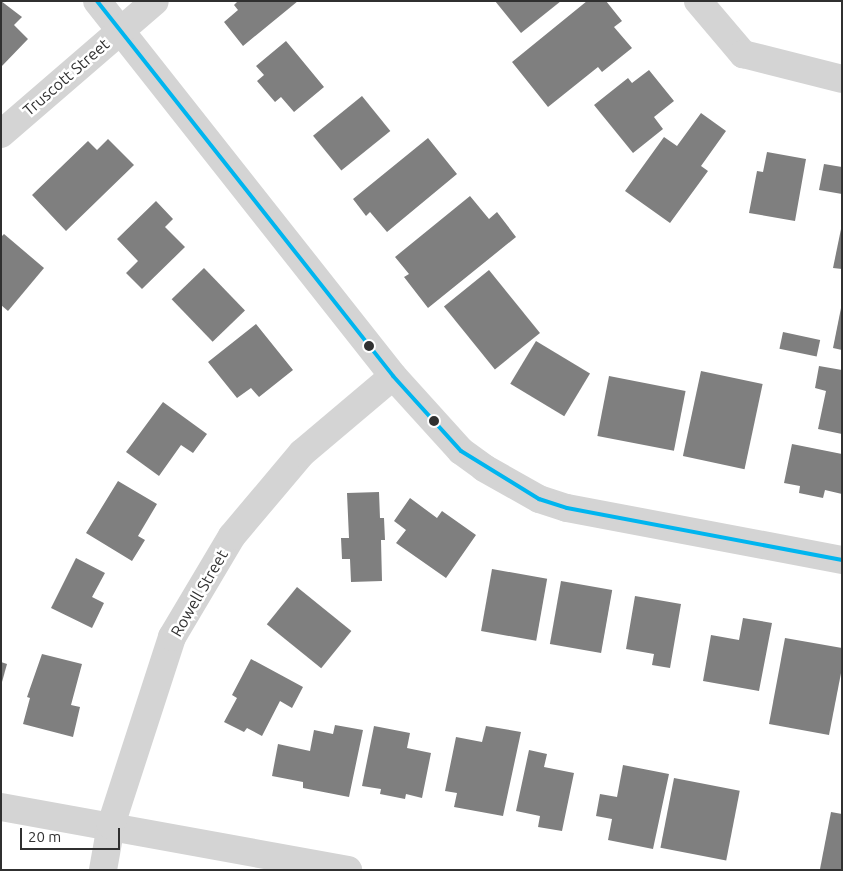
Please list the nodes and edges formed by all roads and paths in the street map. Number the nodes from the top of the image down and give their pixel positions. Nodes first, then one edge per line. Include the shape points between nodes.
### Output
1 (97, 1) edge
2 (155, 1) edge
3 (698, 1) edge
4 (120, 30) junction
5 (842, 79) edge
6 (1, 134) edge
7 (393, 376) junction
8 (842, 560) edge
9 (1, 807) edge
10 (112, 825) junction
11 (103, 870) edge
12 (348, 870) edge

1 - 4 street
2 - 4 street, Truscott Street
3 - 5 street via 742,54
4 - 6 street, Truscott Street
4 - 7 street
7 - 8 street via 461,451 510,485 539,499 566,508
7 - 10 street, Rowell Street via 302,453 232,536 172,637
9 - 10 street
10 - 11 street, Rowell Street
10 - 12 street

